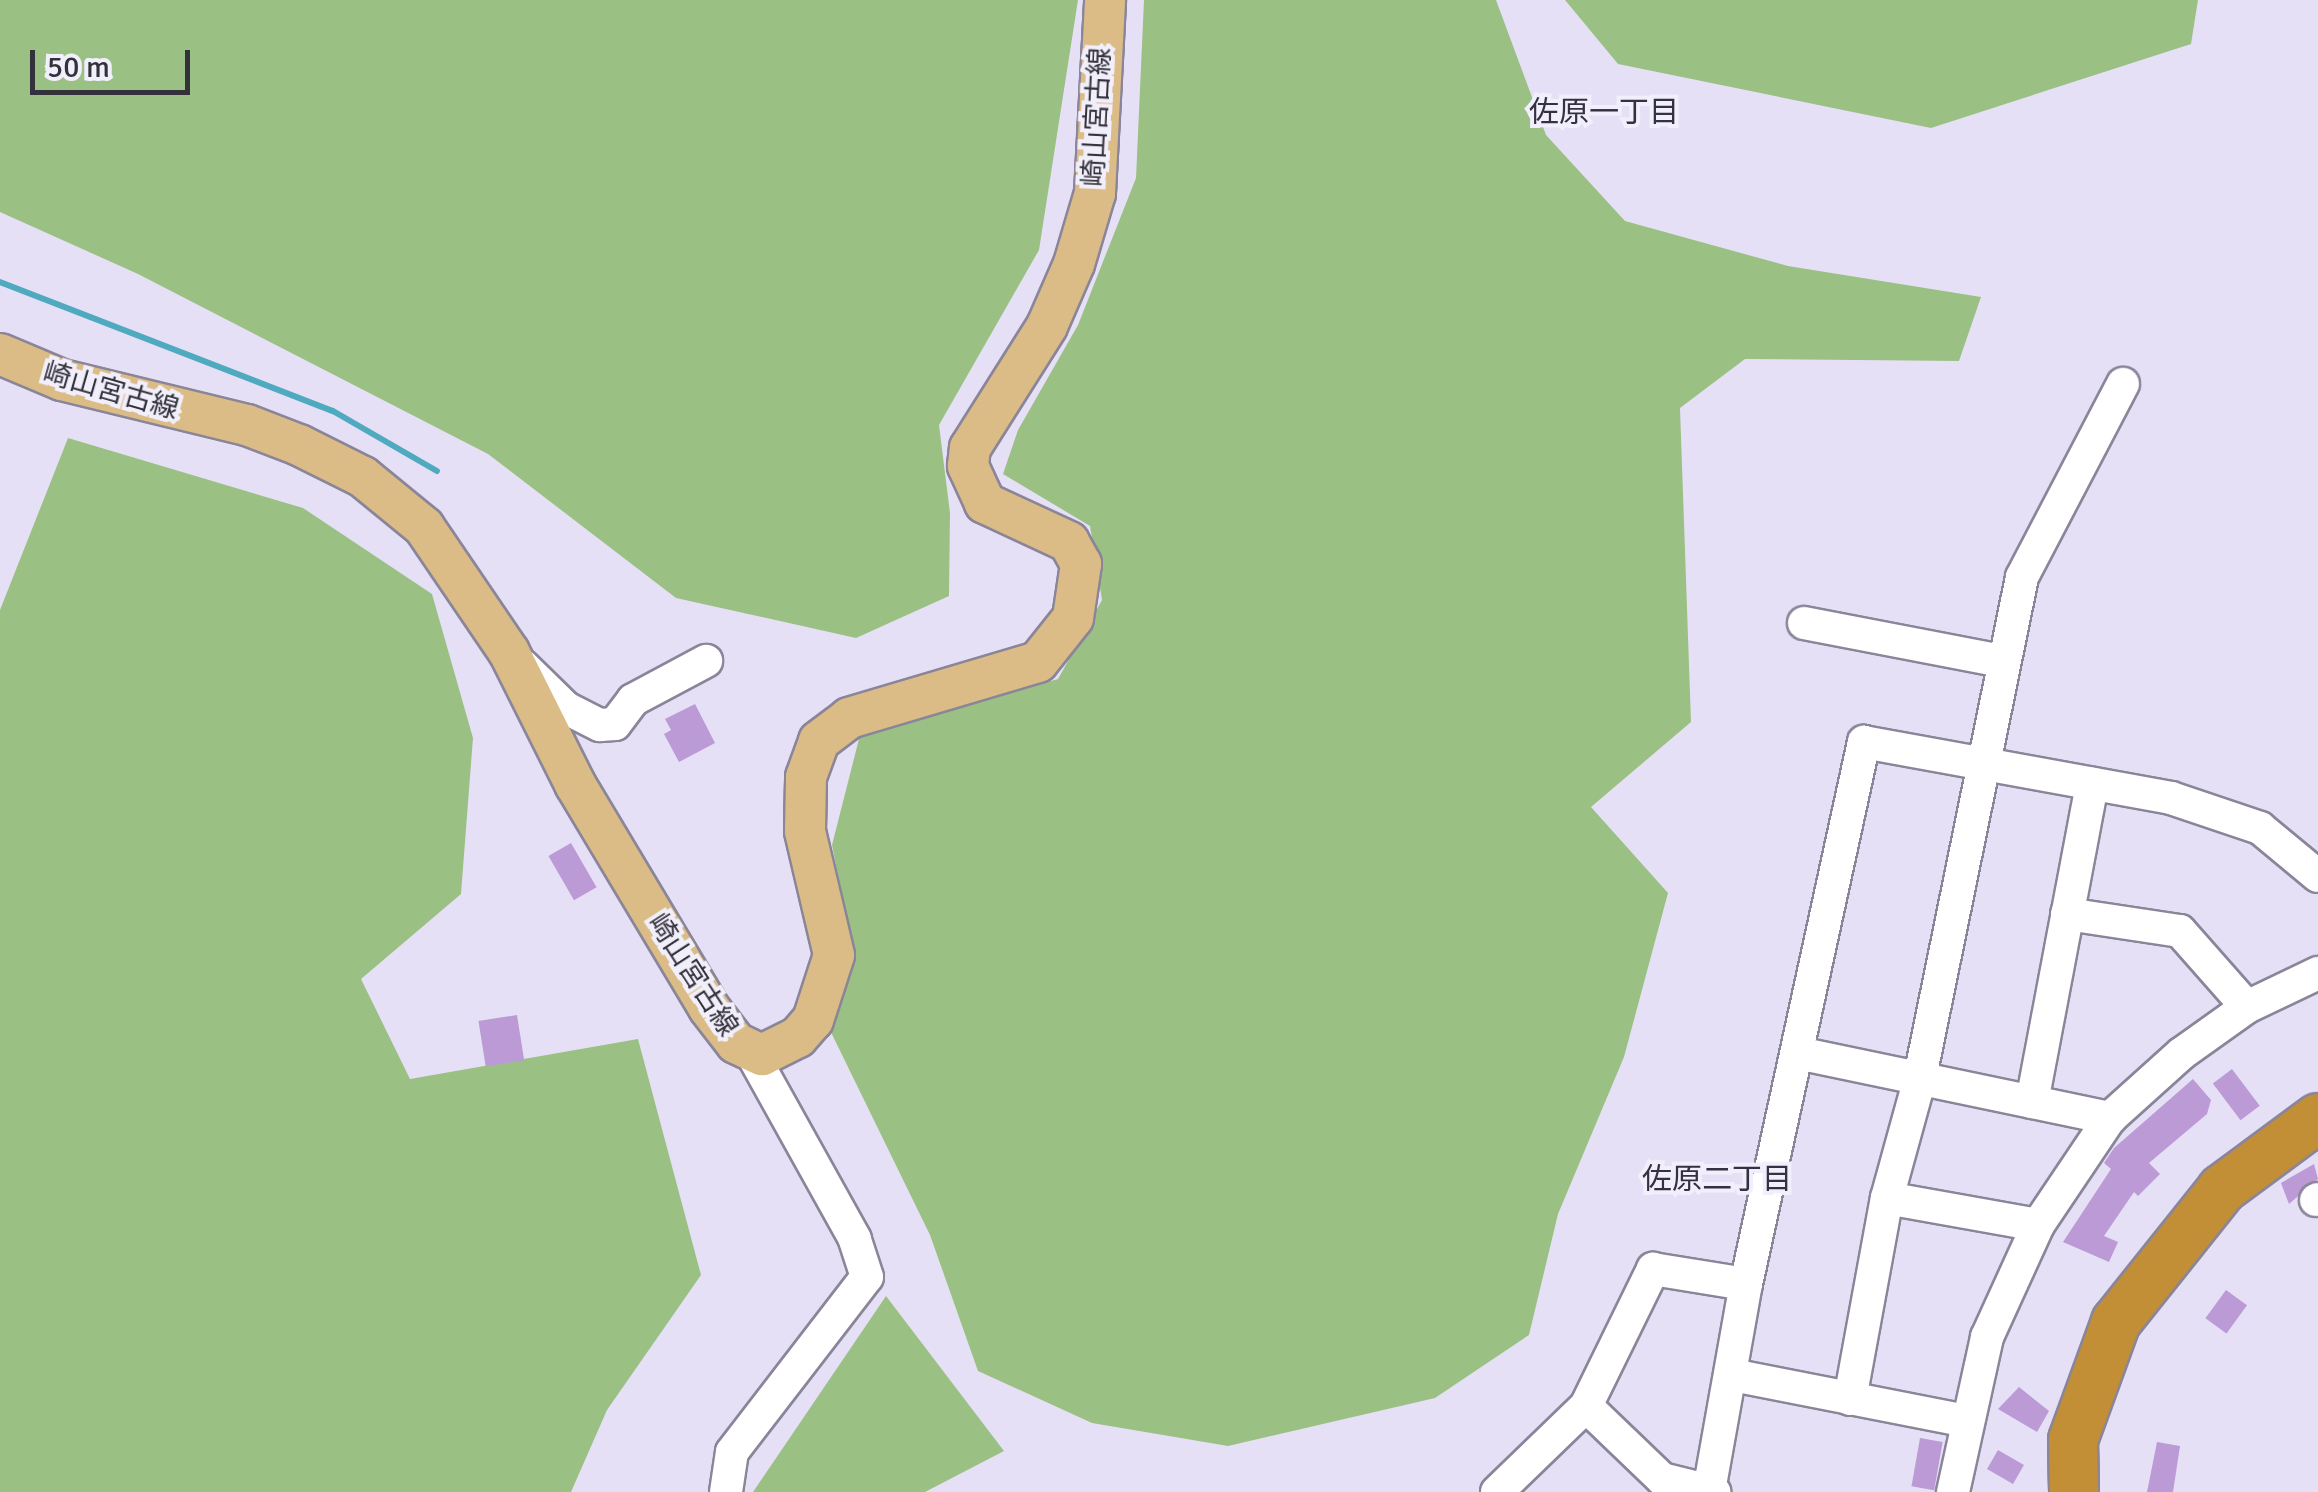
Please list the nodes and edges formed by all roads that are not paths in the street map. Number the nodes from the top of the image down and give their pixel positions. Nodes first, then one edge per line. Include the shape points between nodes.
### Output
1 (1105, 0) edge
2 (0, 354) edge
3 (2123, 384) dead end
4 (1804, 623) dead end
5 (509, 652) junction
6 (706, 660) dead end
7 (2001, 661) junction
8 (1982, 764) junction
9 (2092, 784) junction
10 (2318, 876) edge
11 (2067, 914) junction
12 (2318, 973) edge
13 (2247, 1007) junction
14 (752, 1054) junction
15 (1798, 1054) junction
16 (1919, 1082) junction
17 (2032, 1102) junction
18 (2110, 1118) junction
19 (2318, 1118) edge
20 (1887, 1198) junction
21 (2038, 1225) junction
22 (1746, 1284) junction
23 (1732, 1374) junction
24 (1850, 1400) junction
25 (1586, 1406) junction
26 (1966, 1421) junction
27 (1507, 1489) edge
28 (1712, 1491) edge
29 (726, 1492) edge
30 (1953, 1492) edge
31 (2074, 1492) edge

1 - 14 main road, 崎山宮古線 via 1094,193 1074,264 1047,326 970,448 968,466 985,503 1069,542 1081,564 1073,618 1038,662 849,718 819,742 806,777 806,831 832,928 828,987 798,1038
2 - 5 main road, 崎山宮古線 via 106,394 247,425 363,477 444,551
3 - 7 street via 2031,555
4 - 7 street
5 - 6 street via 566,708 600,725 615,724 633,700
5 - 14 main road, 崎山宮古線 via 575,784 709,1008
7 - 8 street
8 - 9 street
8 - 15 street via 1864,742
8 - 16 street
9 - 10 street via 2172,798 2260,828
9 - 11 street
11 - 13 street via 2180,931
11 - 17 street
12 - 13 street
13 - 18 street via 2181,1054
14 - 29 street via 855,1239 867,1277 732,1452
15 - 16 street
15 - 22 street
16 - 17 street
16 - 20 street
17 - 18 street
18 - 21 street
19 - 31 highway via 2247,1164 2222,1189 2116,1322 2073,1440
20 - 21 street
20 - 24 street
21 - 26 street via 1987,1337
22 - 23 street
22 - 25 street via 1653,1269
23 - 24 street
23 - 28 street
24 - 26 street
25 - 27 street
25 - 28 street via 1662,1479
26 - 30 street

